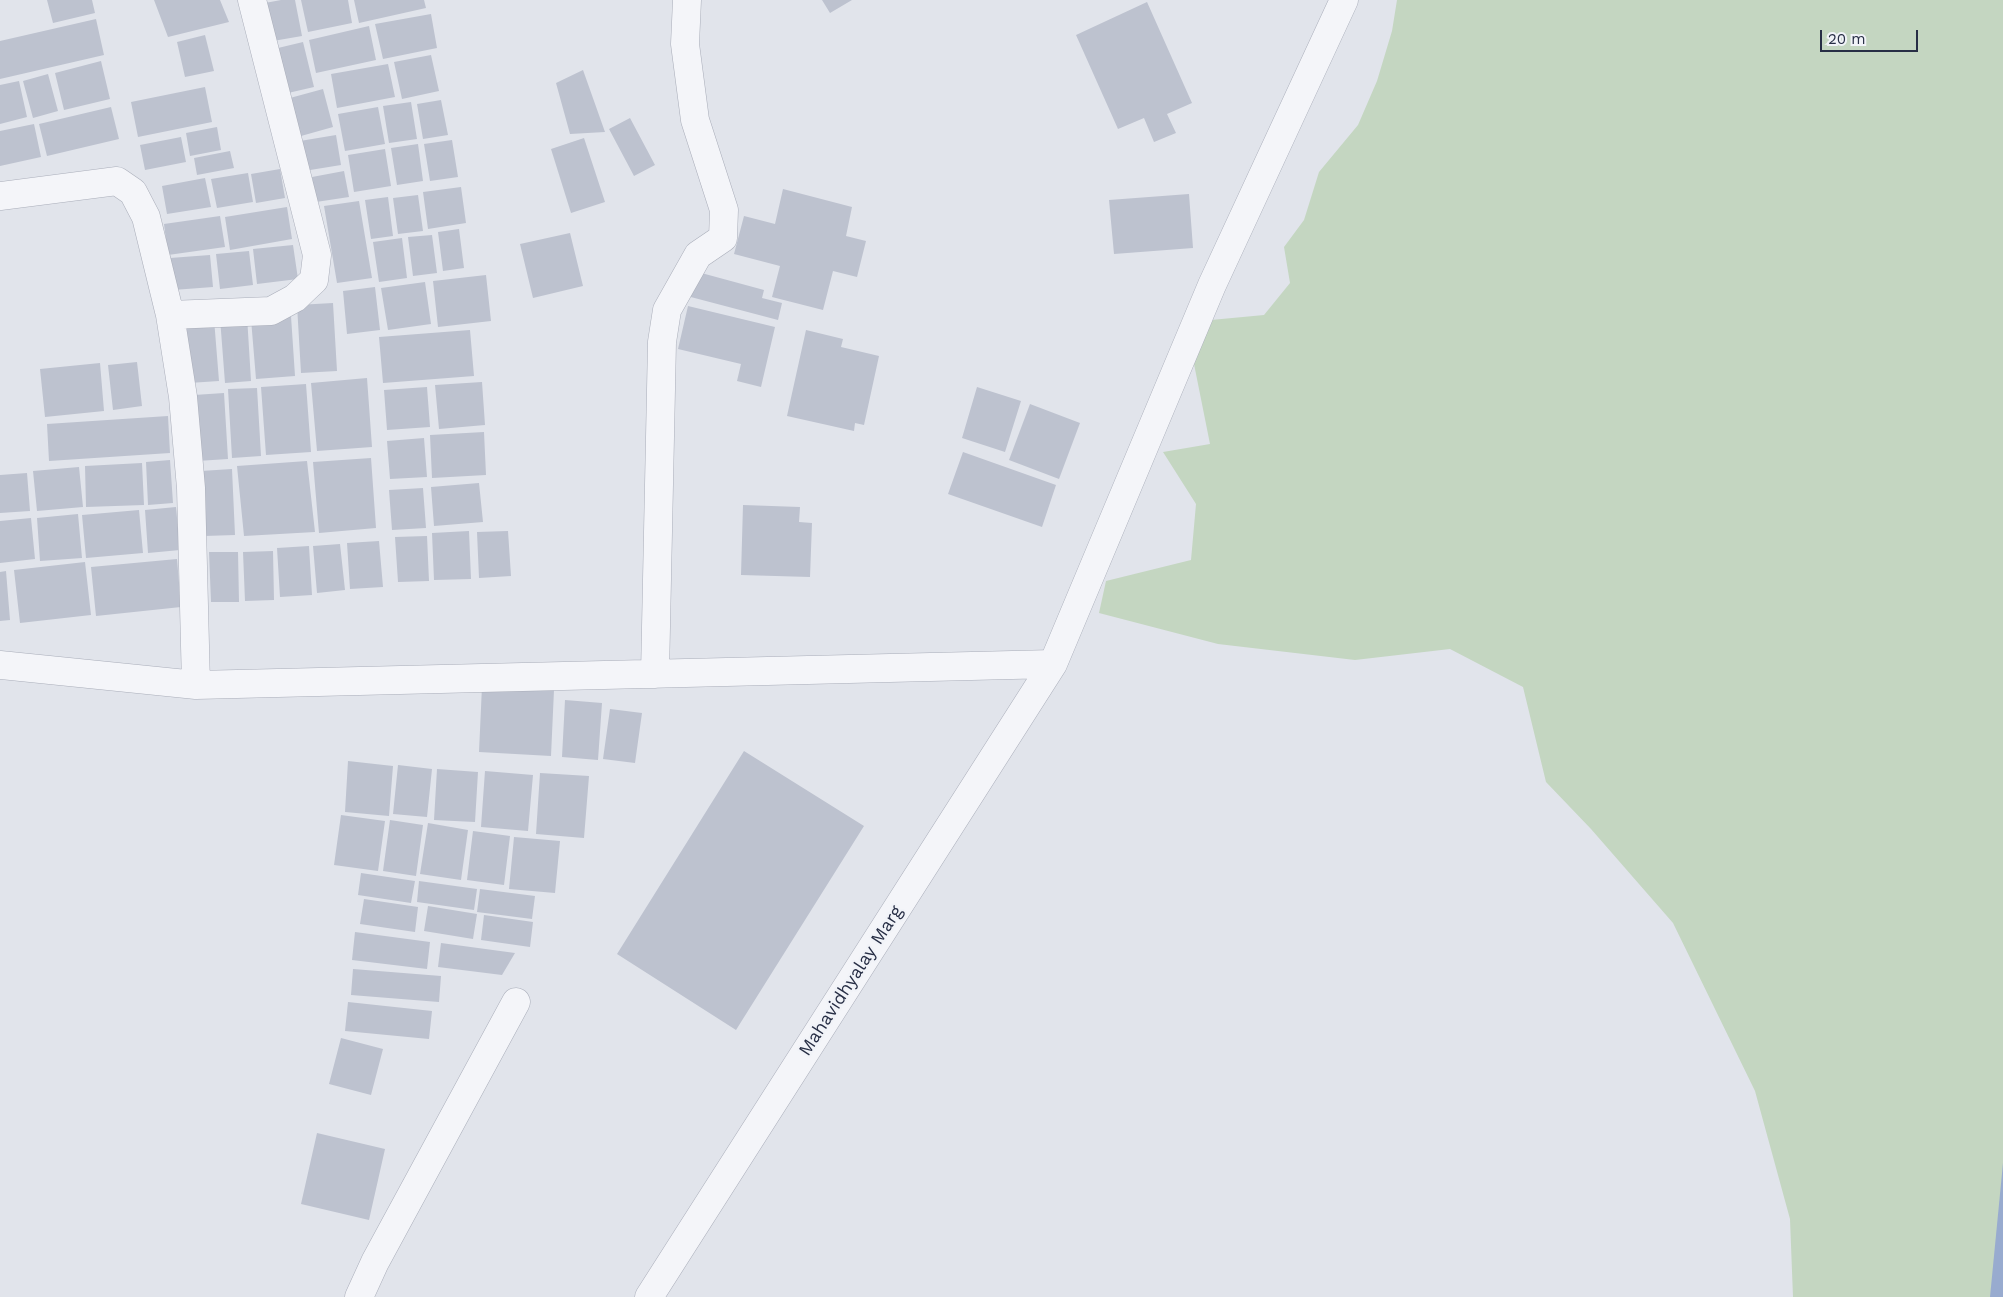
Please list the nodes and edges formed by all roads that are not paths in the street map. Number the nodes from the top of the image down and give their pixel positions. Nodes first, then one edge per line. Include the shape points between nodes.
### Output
1 (252, 0) edge
2 (687, 0) edge
3 (1344, 0) edge
4 (0, 196) edge
5 (170, 315) junction
6 (1053, 664) junction
7 (0, 665) edge
8 (655, 674) junction
9 (196, 684) junction
10 (516, 1002) dead end
11 (359, 1297) edge
12 (649, 1297) edge

1 - 5 street via 317,255 314,280 295,298 271,311
2 - 8 street via 685,44 696,120 724,210 723,238 698,255 667,310 662,342
3 - 6 street, Mahavidhyalay Marg via 1212,285
4 - 5 street via 117,181 133,192 146,217
5 - 9 street via 183,397 191,488
6 - 8 street
6 - 12 street, Mahavidhyalay Marg
7 - 9 street
8 - 9 street
10 - 11 street

